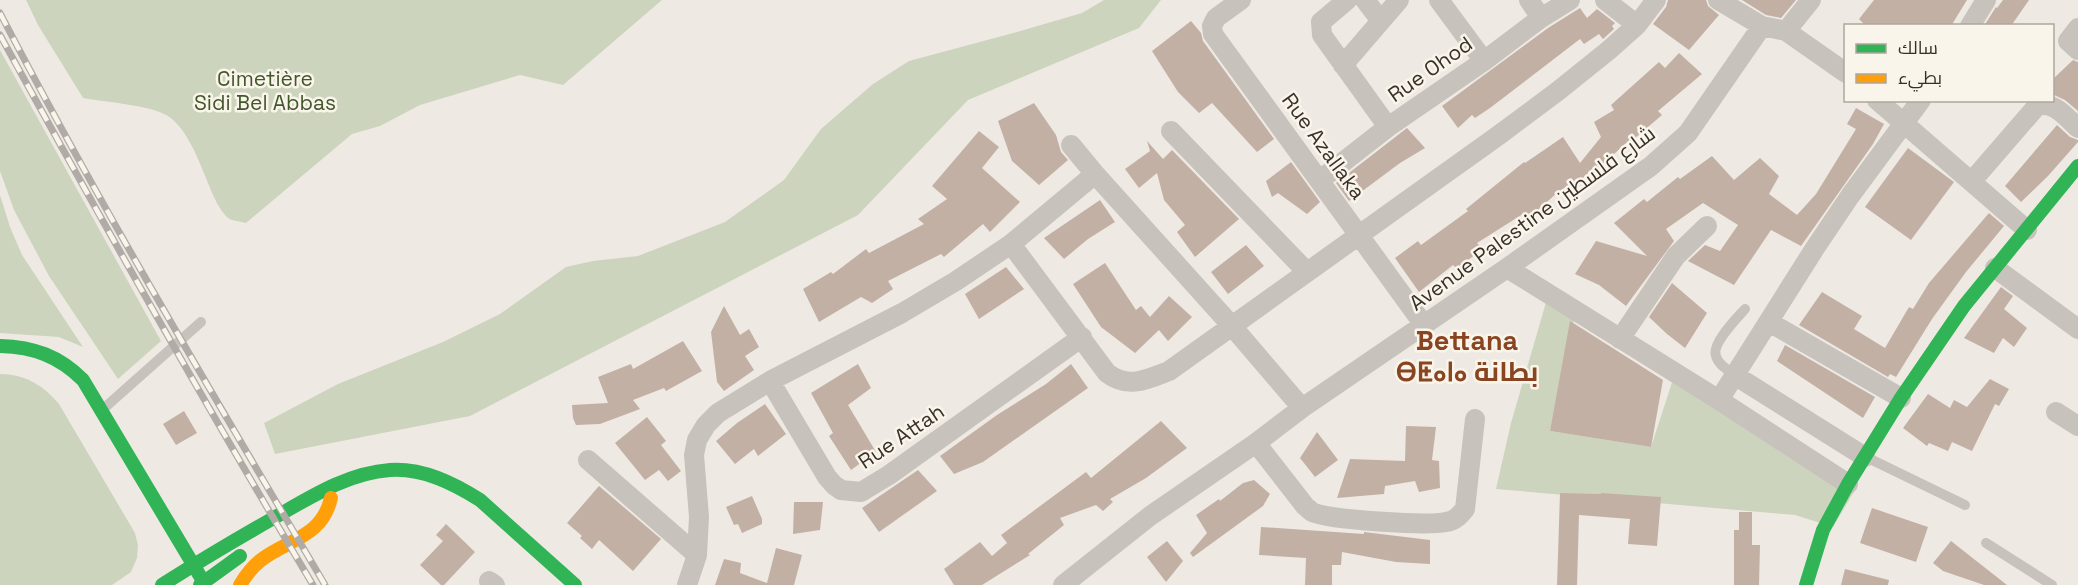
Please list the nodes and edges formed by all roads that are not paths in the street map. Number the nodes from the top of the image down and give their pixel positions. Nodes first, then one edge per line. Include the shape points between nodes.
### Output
1 (1241, 0) edge
2 (1347, 0) edge
3 (1365, 0) edge
4 (1399, 0) edge
5 (1439, 0) edge
6 (1529, 0) edge
7 (1570, 0) edge
8 (1605, 0) edge
9 (1656, 0) edge
10 (1718, 0) edge
11 (1811, 0) edge
12 (1986, 0) edge
13 (1738, 6) edge
14 (1541, 18) junction
15 (1381, 21) junction
16 (1971, 24) edge
17 (1637, 25) junction
18 (1762, 26) junction
19 (2078, 28) edge
20 (1786, 31) junction
21 (2078, 50) edge
22 (1484, 61) junction
23 (1343, 65) junction
24 (1844, 72) edge
25 (1879, 102) edge
26 (1919, 102) edge
27 (1903, 123) junction
28 (1388, 127) junction
29 (2078, 128) edge
30 (1171, 131) dead end
31 (1071, 145) dead end
32 (2078, 167) edge
33 (1095, 174) junction
34 (1320, 180) junction
35 (1972, 181) junction
36 (1707, 226) dead end
37 (2027, 230) junction
38 (1360, 235) junction
39 (1011, 244) junction
40 (1507, 268) junction
41 (1995, 268) junction
42 (1307, 272) junction
43 (1745, 309) dead end
44 (201, 321) dead end
45 (1769, 321) junction
46 (1231, 325) junction
47 (1424, 325) junction
48 (2078, 329) edge
49 (1082, 337) junction
50 (1620, 339) junction
51 (0, 346) edge
52 (0, 358) edge
53 (27, 363) dead end
54 (1736, 376) junction
55 (770, 381) junction
56 (1901, 398) junction
57 (1719, 400) junction
58 (1302, 408) junction
59 (102, 410) junction
60 (2056, 412) dead end
61 (1475, 419) dead end
62 (2078, 426) edge
63 (1256, 443) junction
64 (1865, 457) junction
65 (588, 460) dead end
66 (348, 480) junction
67 (1848, 484) junction
68 (331, 498) junction
69 (273, 502) dead end
70 (1965, 505) dead end
71 (175, 534) junction
72 (194, 537) dead end
73 (1986, 543) dead end
74 (697, 555) junction
75 (194, 565) junction
76 (179, 575) edge
77 (203, 584) edge
78 (162, 585) edge
79 (240, 585) edge
80 (558, 585) edge
81 (575, 585) edge
82 (687, 585) edge
83 (1063, 585) edge
84 (1806, 585) edge
85 (2052, 585) edge

1 - 34 street, Rue Azallaka via 1216,18 1214,34
2 - 23 street via 1320,26
3 - 15 street
4 - 15 street
5 - 22 street
6 - 14 street
7 - 14 street, Rue Ohod
8 - 17 street
9 - 17 street
10 - 13 street
11 - 20 street
12 - 16 street
13 - 18 street
14 - 22 street, Rue Ohod
15 - 23 street
17 - 38 street via 1541,104
18 - 20 street
18 - 40 street, Avenue Palestine شارع فلسطين via 1699,119 1674,147
19 - 21 street via 2068,40
20 - 24 street
22 - 28 street, Rue Ohod
23 - 28 street
25 - 27 street
26 - 27 street
27 - 35 street
27 - 45 street
28 - 34 street, Rue Ohod
29 - 35 street via 2051,105 2036,106
30 - 42 street
31 - 33 street
32 - 37 main road
33 - 39 street
33 - 46 street
34 - 38 street, Rue Azallaka
35 - 37 street
36 - 50 street via 1676,256
37 - 41 main road
38 - 42 street
38 - 47 street, Rue Azallaka
39 - 49 street
39 - 55 street via 902,313
40 - 47 street, Avenue Palestine شارع فلسطين
40 - 50 street
41 - 48 street
41 - 56 main road
42 - 46 street
43 - 54 lane via 1716,346 1715,356
44 - 59 lane
45 - 54 street
45 - 56 street
46 - 49 street via 1168,371 1147,380 1123,382 1107,373
46 - 58 street
47 - 58 street, Avenue Palestine شارع فلسطين
49 - 55 street, Rue Attah via 861,492 841,490 827,477
50 - 57 street
51 - 59 main road via 34,348 57,357 83,380
52 - 53 main road
54 - 57 street
54 - 64 street
55 - 74 street via 718,413 697,440
56 - 64 main road
57 - 67 street
58 - 63 street, Avenue Palestine شارع فلسطين
59 - 71 main road
60 - 62 street
61 - 63 street via 1465,509 1449,522 1432,524 1340,518 1312,512
63 - 83 street, Avenue Palestine شارع فلسطين via 1150,516
64 - 67 main road
64 - 70 lane
65 - 74 street
66 - 69 main road
66 - 75 main road via 314,495
66 - 81 main road via 389,470 420,473 450,482 480,500
67 - 84 main road via 1823,530
68 - 77 main road via 294,517
68 - 79 main road via 322,523 263,558
68 - 80 main road via 380,484 434,490 482,518
71 - 72 main road
71 - 75 main road
73 - 85 lane
74 - 82 street
75 - 76 main road
75 - 77 main road
76 - 78 main road

